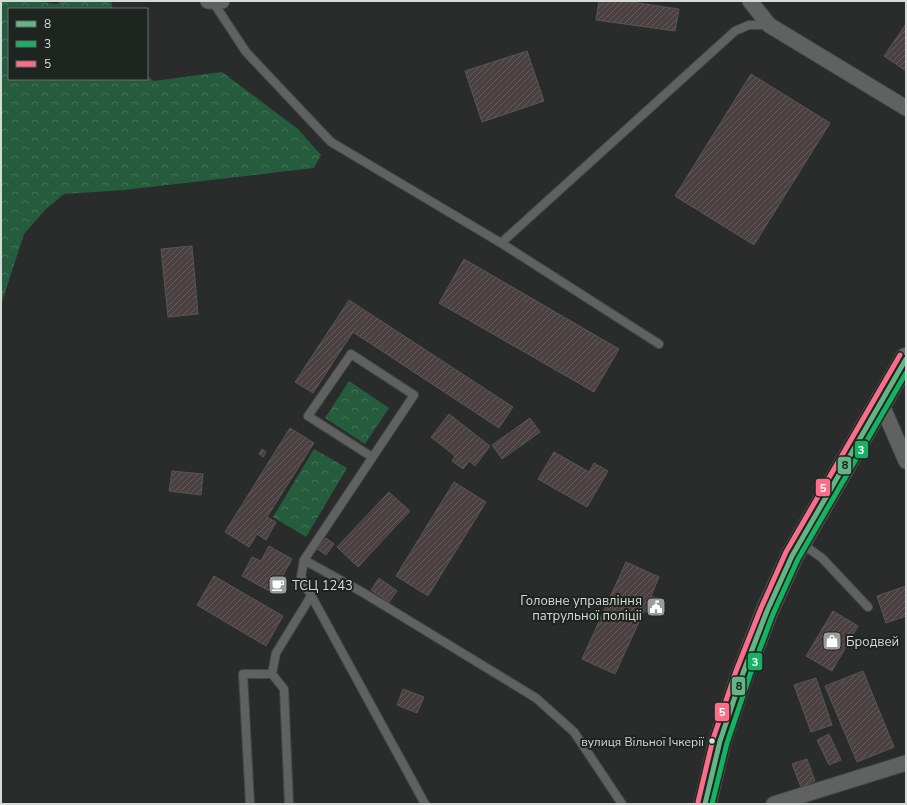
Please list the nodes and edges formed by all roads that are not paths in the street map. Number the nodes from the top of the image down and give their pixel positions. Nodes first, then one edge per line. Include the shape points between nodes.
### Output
1 (214, 1) edge
2 (750, 1) edge
3 (769, 24) junction
4 (906, 108) edge
5 (501, 243) junction
6 (660, 344) dead end
7 (906, 359) edge
8 (881, 403) junction
9 (372, 457) junction
10 (906, 461) edge
11 (800, 542) junction
12 (304, 560) junction
13 (311, 596) junction
14 (868, 607) dead end
15 (272, 674) junction
16 (906, 763) edge
17 (250, 804) edge
18 (289, 804) edge
19 (425, 804) edge
20 (622, 804) edge
21 (705, 804) edge
22 (774, 804) edge

1 - 5 lane via 246,52 331,142
2 - 3 street
3 - 4 street
3 - 5 lane via 749,24 735,31
5 - 6 lane
7 - 8 main road
8 - 10 street
8 - 11 main road
9 - 9 lane via 414,395 351,354 308,416
9 - 12 lane
11 - 14 lane via 822,558
11 - 21 main road via 767,611 743,672 720,741
12 - 13 lane via 301,577
12 - 20 lane via 362,592 536,698 574,732
13 - 15 lane via 276,653
13 - 19 lane
15 - 17 lane via 243,674
15 - 18 lane via 284,689
16 - 22 street

